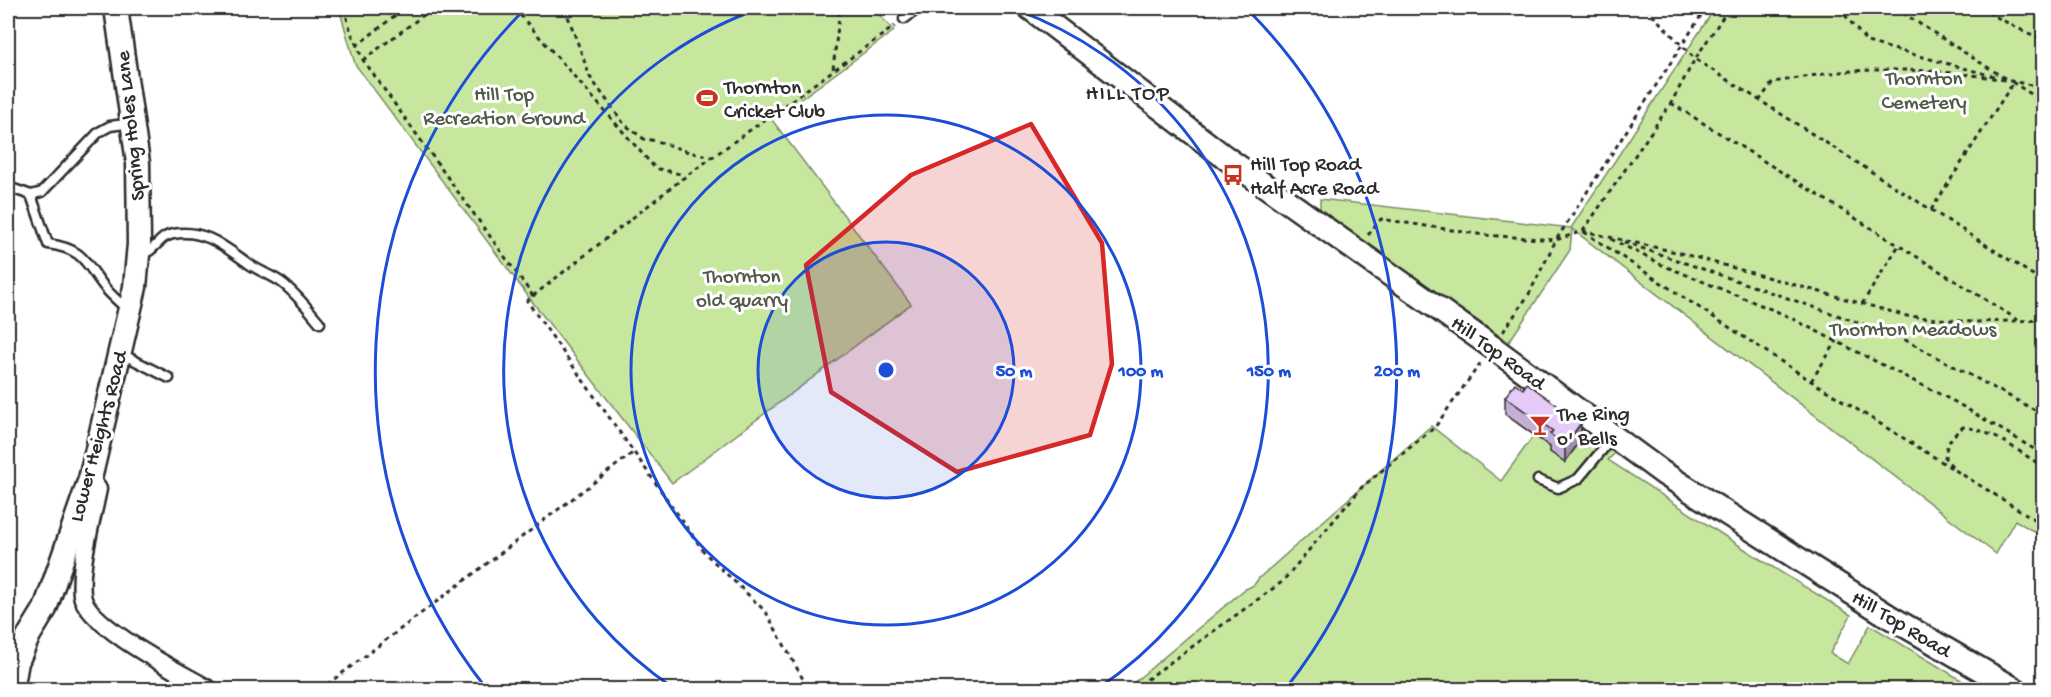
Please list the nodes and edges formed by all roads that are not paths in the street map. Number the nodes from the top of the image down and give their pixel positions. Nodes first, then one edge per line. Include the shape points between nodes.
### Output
1 (116, 8) edge
2 (919, 8) edge
3 (1030, 8) edge
4 (904, 19) road end
5 (132, 123) junction
6 (8, 187) edge
7 (31, 195) junction
8 (138, 250) junction
9 (129, 312) junction
10 (320, 323) dead end
11 (120, 353) junction
12 (169, 378) dead end
13 (1613, 437) junction
14 (90, 479) junction
15 (1538, 480) dead end
16 (12, 690) edge
17 (210, 690) edge
18 (2016, 690) edge

1 - 5 street, Spring Holes Lane
2 - 4 lane
3 - 13 street, Hill Top Road via 1222,155
5 - 7 lane via 99,132 42,192
5 - 8 street, Spring Holes Lane via 138,163
6 - 7 lane
7 - 9 lane via 48,244 65,246 88,262
8 - 9 street, Lower Heights Road
8 - 10 lane via 149,253 174,233 186,232 215,240 282,283
9 - 11 street, Lower Heights Road
11 - 12 lane
11 - 14 street, Lower Heights Road
13 - 15 lane via 1578,479 1558,488
13 - 18 street, Hill Top Road via 1890,617
14 - 16 street, Lower Heights Road via 45,609 19,647
14 - 17 street via 98,489 82,574 82,597 89,611 108,629

